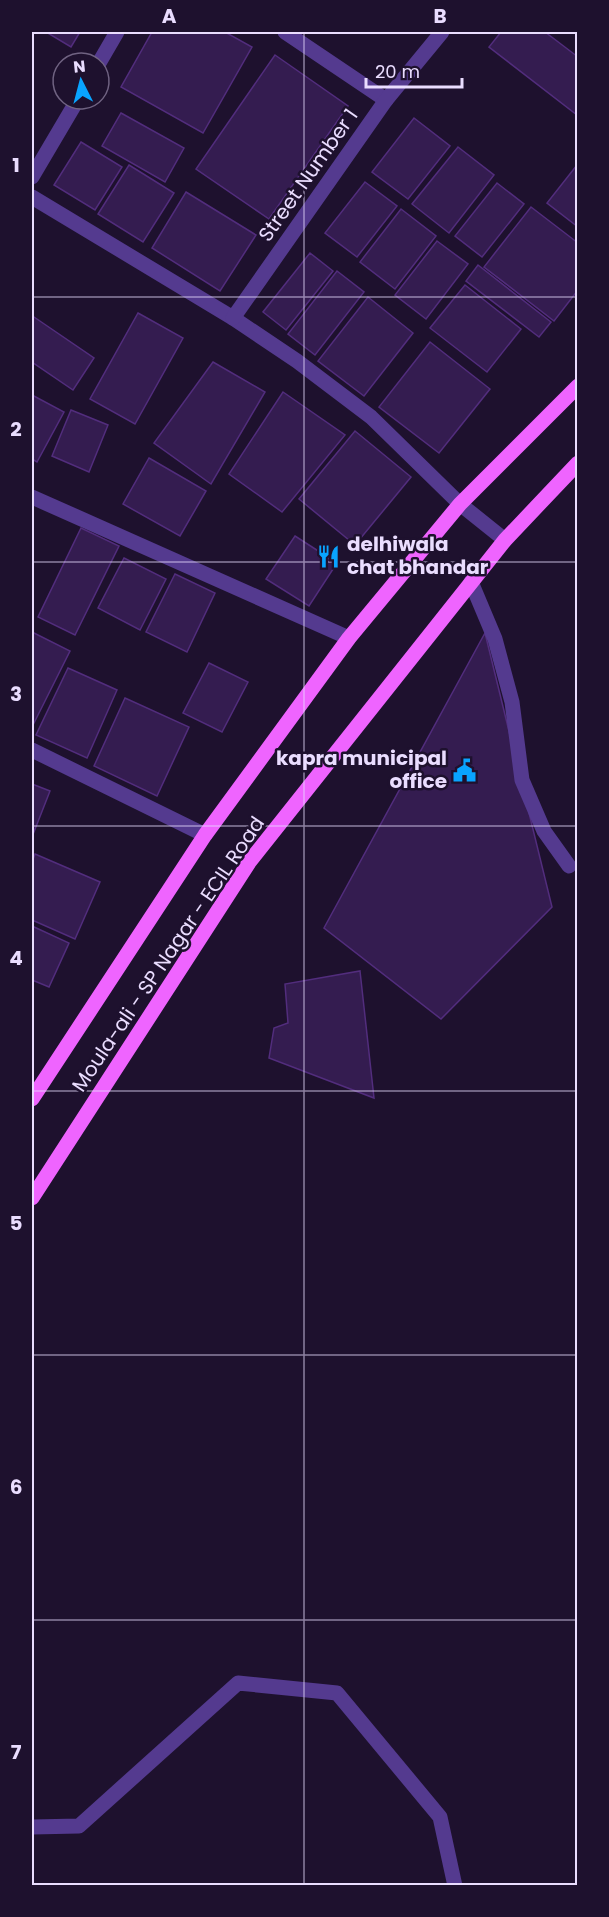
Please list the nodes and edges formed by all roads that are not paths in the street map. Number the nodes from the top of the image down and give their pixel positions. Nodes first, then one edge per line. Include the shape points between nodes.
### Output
1 (117, 32) edge
2 (285, 32) edge
3 (442, 32) edge
4 (106, 51) edge
5 (386, 100) junction
6 (71, 111) edge
7 (32, 177) edge
8 (32, 197) edge
9 (233, 318) junction
10 (578, 386) edge
11 (578, 463) edge
12 (32, 497) edge
13 (460, 504) junction
14 (505, 540) junction
15 (471, 582) junction
16 (349, 638) junction
17 (32, 750) edge
18 (206, 835) junction
19 (569, 866) dead end
20 (32, 1099) edge
21 (32, 1198) edge
22 (32, 1827) edge
23 (455, 1886) edge

1 - 4 street
2 - 5 street
3 - 5 street, Street Number 1
5 - 9 street, Street Number 1
6 - 7 street
8 - 9 street
9 - 13 street via 371,417
10 - 13 main road, Moula-ali - SP Nagar - ECIL Road
11 - 14 main road, Moula-ali - SP Nagar - ECIL Road
12 - 16 street
13 - 14 street
13 - 16 main road, Moula-ali - SP Nagar - ECIL Road
14 - 15 main road, Moula-ali - SP Nagar - ECIL Road
15 - 19 street via 495,639 512,702 522,780 544,831
15 - 21 main road, Moula-ali - SP Nagar - ECIL Road via 250,861
16 - 18 main road, Moula-ali - SP Nagar - ECIL Road
17 - 18 street
18 - 20 main road, Moula-ali - SP Nagar - ECIL Road
22 - 23 street via 79,1826 237,1683 337,1693 440,1817

